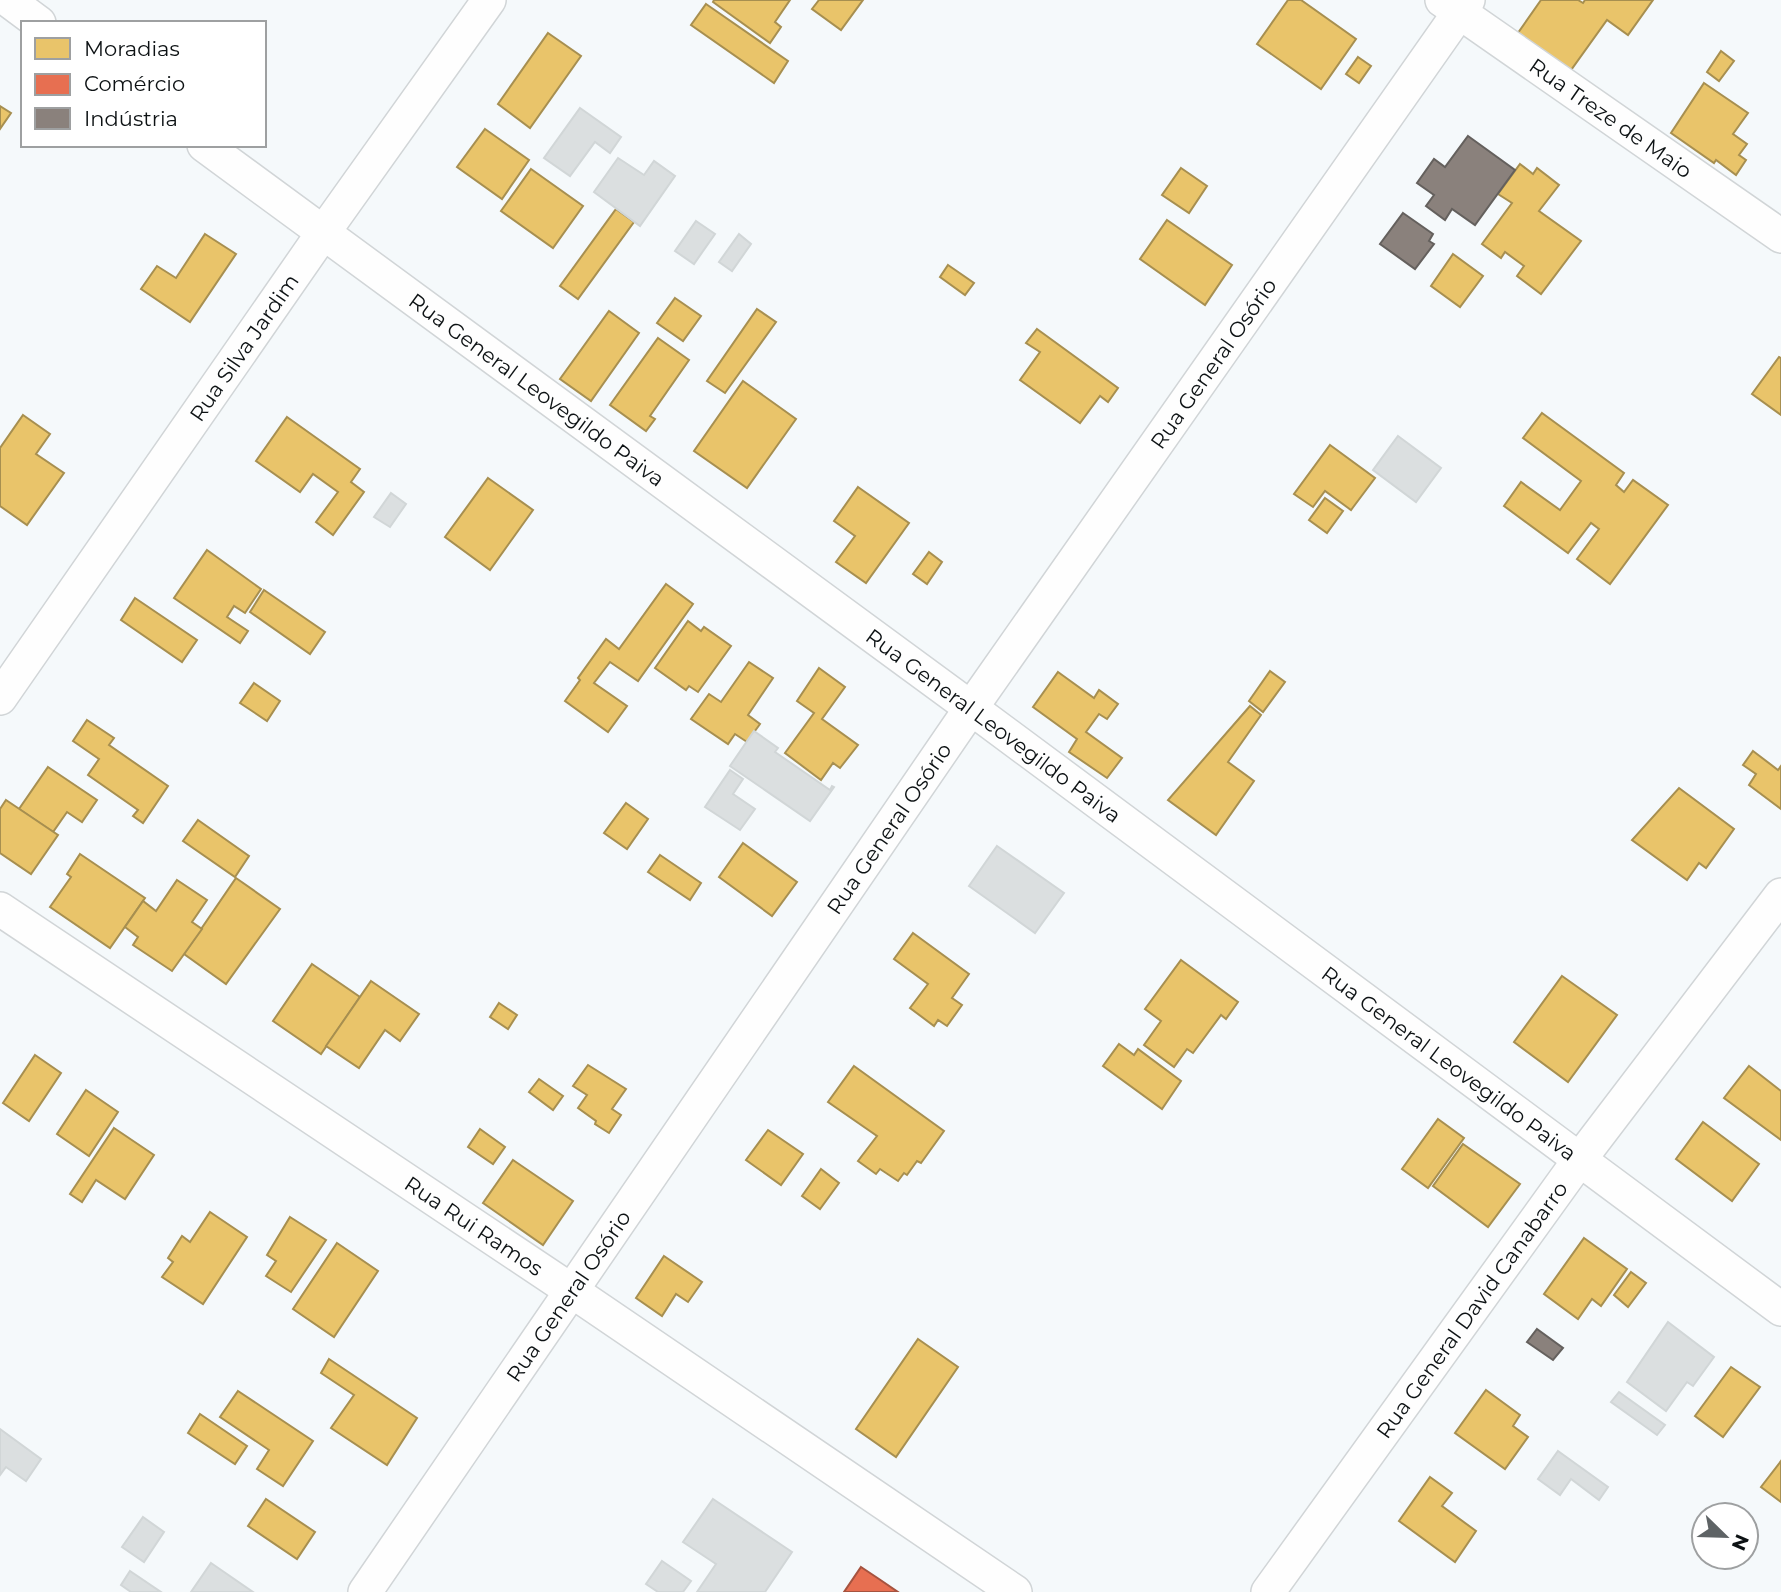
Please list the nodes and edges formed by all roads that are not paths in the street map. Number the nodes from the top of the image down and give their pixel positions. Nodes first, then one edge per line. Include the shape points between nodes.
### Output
1 (8, 0) edge
2 (489, 0) edge
3 (1457, 4) edge
4 (36, 21) edge
5 (207, 147) edge
6 (323, 233) junction
7 (1781, 236) edge
8 (0, 698) edge
9 (971, 708) junction
10 (1781, 895) edge
11 (0, 909) edge
12 (1580, 1159) junction
13 (572, 1292) junction
14 (1781, 1309) edge
15 (365, 1592) edge
16 (1015, 1592) edge
17 (1268, 1592) edge

1 - 4 street
2 - 6 street, Rua Silva Jardim
3 - 7 street, Rua Treze de Maio
3 - 9 street, Rua General Osório
5 - 6 street, Rua General Leovegildo Paiva
6 - 8 street, Rua Silva Jardim
6 - 9 street, Rua General Leovegildo Paiva
9 - 12 street, Rua General Leovegildo Paiva
9 - 13 street, Rua General Osório
10 - 12 street, Rua General David Canabarro
11 - 13 street, Rua Rui Ramos
12 - 14 street, Rua General Leovegildo Paiva
12 - 17 street, Rua General David Canabarro
13 - 15 street, Rua General Osório
13 - 16 street, Rua Rui Ramos

